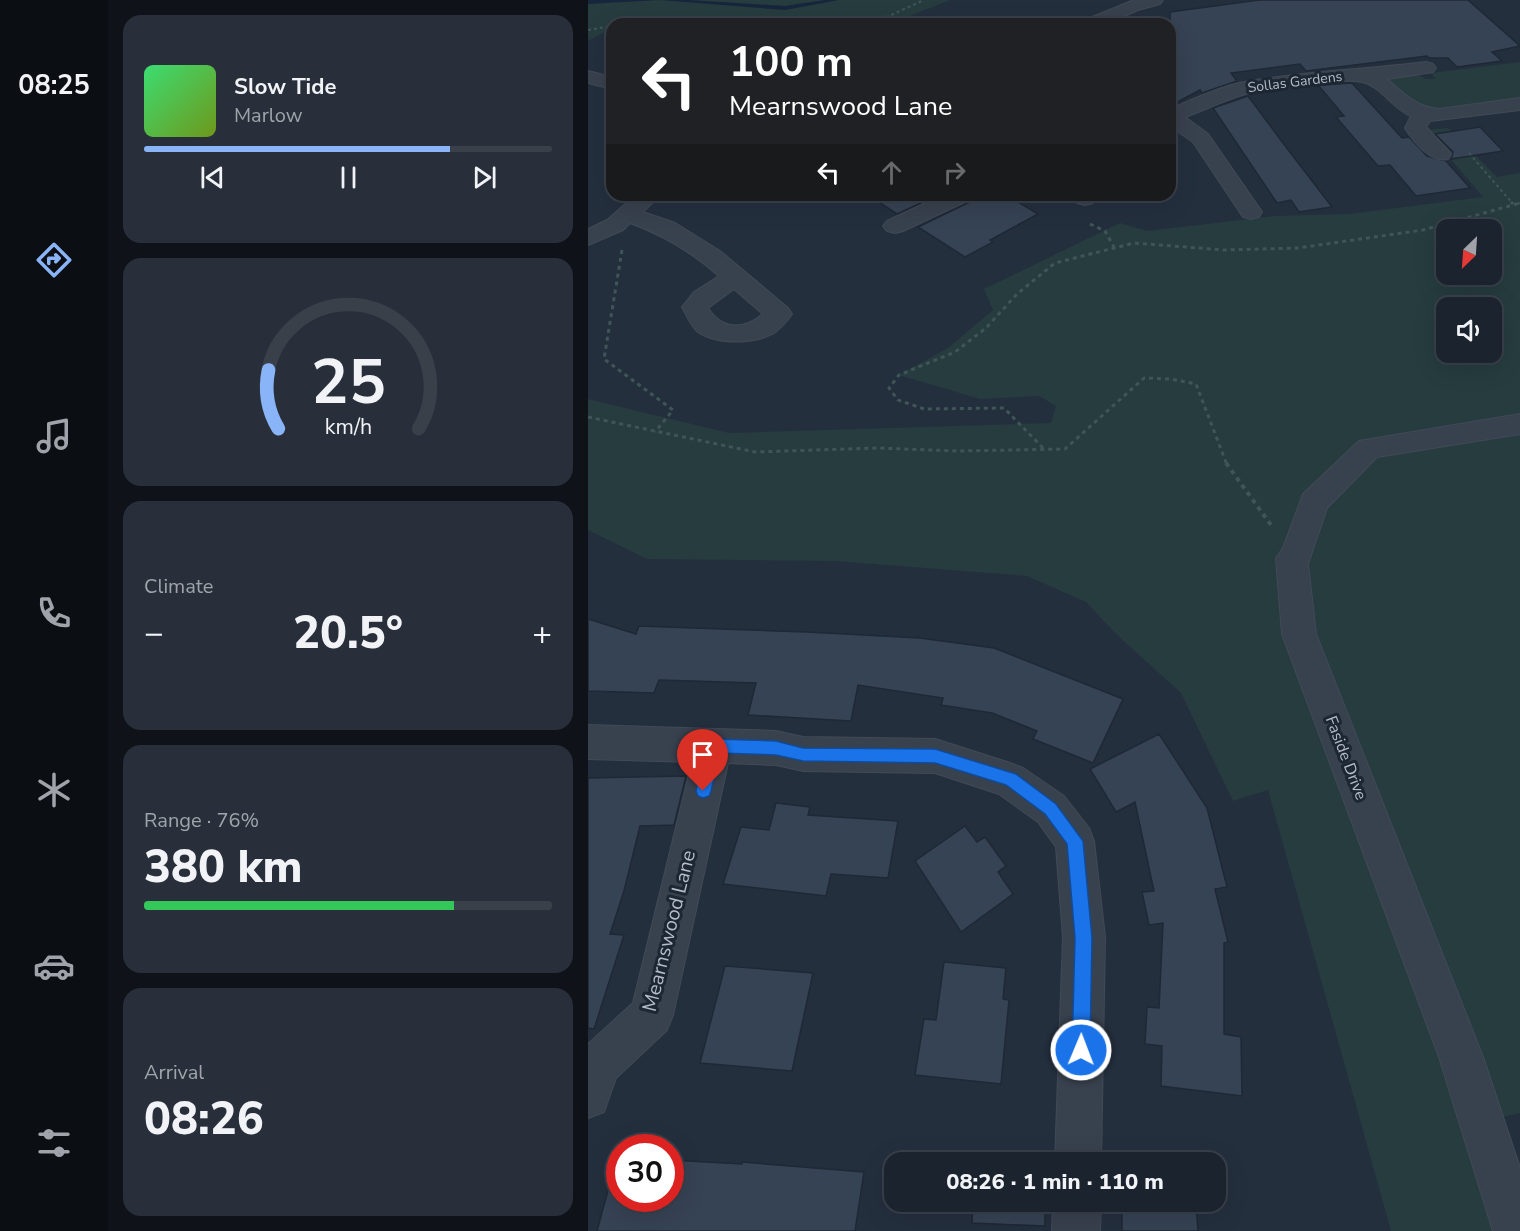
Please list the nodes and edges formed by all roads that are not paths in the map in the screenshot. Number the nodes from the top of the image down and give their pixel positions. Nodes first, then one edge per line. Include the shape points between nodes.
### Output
1 (1154, 0) edge
2 (1105, 18) edge
3 (1426, 68) dead end
4 (1364, 75) junction
5 (588, 77) edge
6 (606, 82) edge
7 (1520, 104) edge
8 (1176, 114) edge
9 (1429, 114) junction
10 (1176, 120) edge
11 (1440, 154) dead end
12 (641, 201) edge
13 (948, 201) edge
14 (1251, 212) dead end
15 (895, 226) dead end
16 (608, 227) edge
17 (735, 277) dead end
18 (1520, 424) edge
19 (588, 742) edge
20 (714, 746) junction
21 (588, 1096) edge
22 (1078, 1152) edge
23 (1077, 1212) edge
24 (1076, 1231) edge
25 (1517, 1231) edge

1 - 2 street
3 - 4 street
4 - 8 street, Sollas Gardens via 1333,75 1239,89
4 - 9 street, Sollas Gardens via 1409,108
5 - 6 street
7 - 9 street
9 - 11 street via 1415,128
10 - 14 street, Sollas Gardens via 1201,138
12 - 16 street
13 - 15 street
16 - 17 street via 667,228 711,256
18 - 25 street, Faside Drive via 1369,448 1314,502 1295,560 1292,558 1299,634 1461,1057
19 - 20 street
20 - 21 street, Mearnswood Lane via 652,1015 599,1064
20 - 22 street via 776,748 803,754 935,756 1011,780 1051,809 1075,841 1084,938
23 - 24 street

